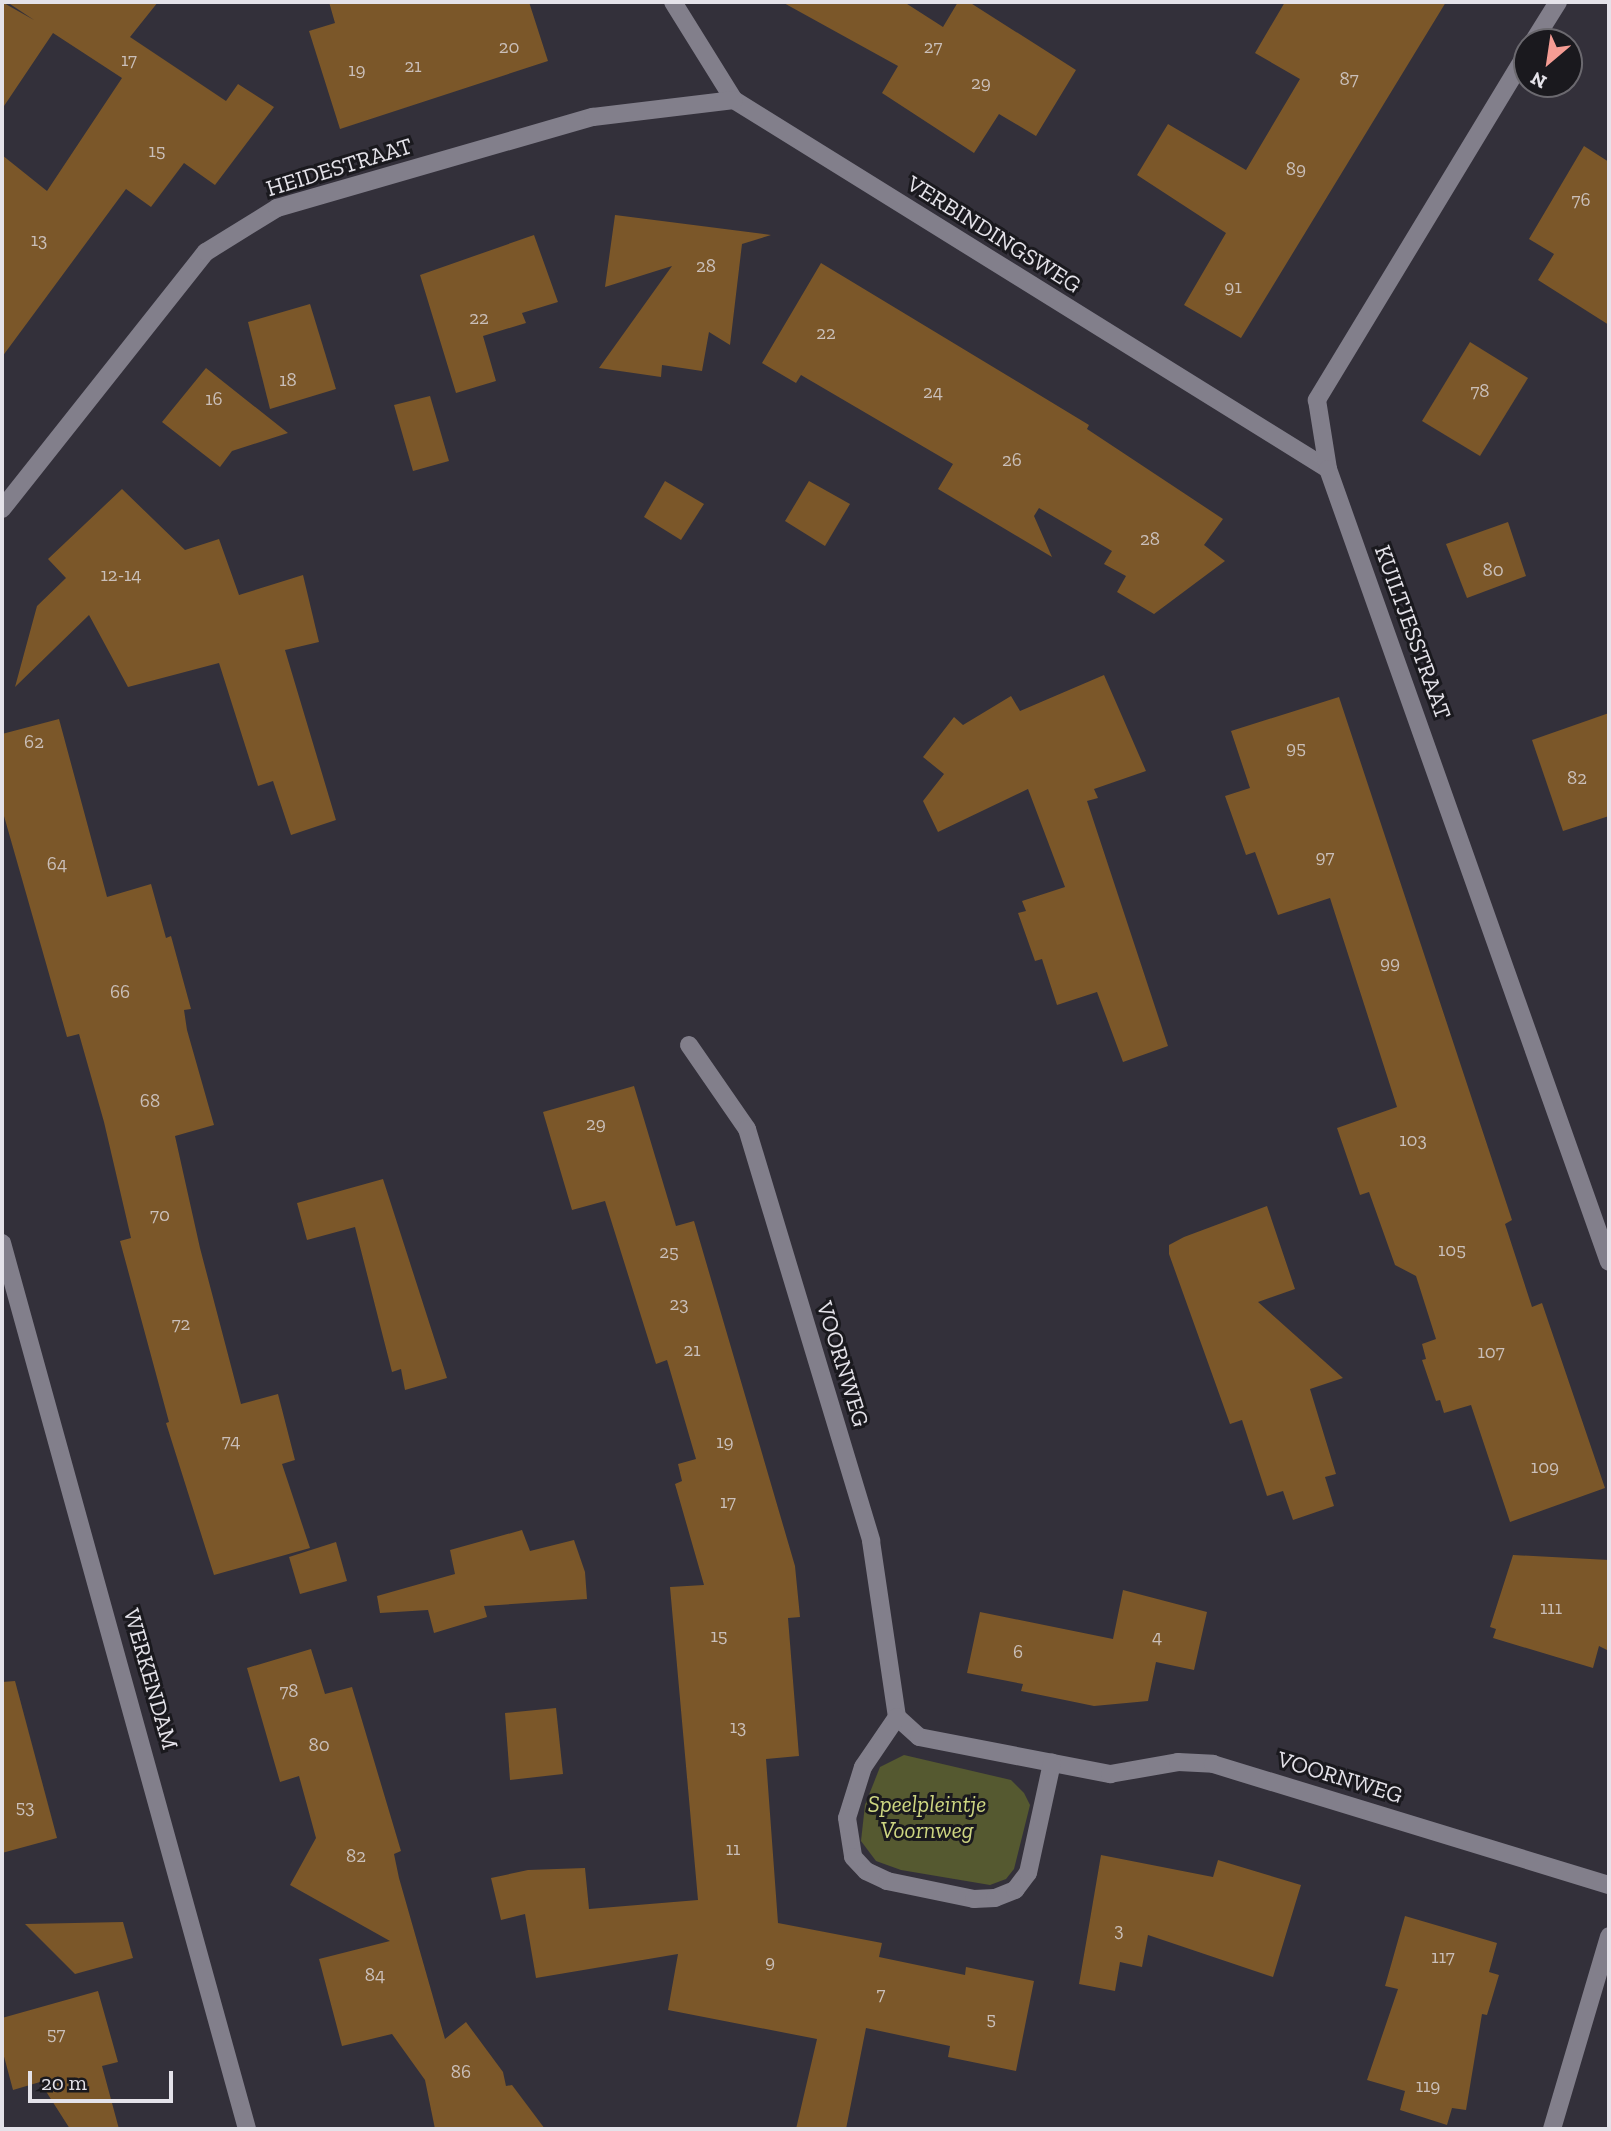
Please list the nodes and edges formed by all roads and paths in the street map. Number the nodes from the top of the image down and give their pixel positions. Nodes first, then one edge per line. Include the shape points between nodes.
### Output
1 (673, 2) edge
2 (1558, 2) edge
3 (1542, 28) edge
4 (1513, 75) edge
5 (734, 100) junction
6 (1328, 469) junction
7 (2, 509) edge
8 (690, 1045) dead end
9 (2, 1242) edge
10 (1609, 1262) edge
11 (897, 1717) junction
12 (1052, 1763) junction
13 (1609, 1885) edge
14 (1609, 1936) edge
15 (247, 2129) edge
16 (1552, 2129) edge

1 - 5 street, VERBINDINGSWEG
2 - 3 street
4 - 6 street, KUILTJESSTRAAT via 1317,400
5 - 6 street, VERBINDINGSWEG
5 - 7 street, HEIDESTRAAT via 593,117 277,208 206,252
6 - 10 street, KUILTJESSTRAAT
8 - 11 street, VOORNWEG via 747,1129 871,1541
9 - 15 street, WERKENDAM
11 - 12 street, VOORNWEG via 919,1737
11 - 12 street via 863,1767 847,1818 853,1857 866,1871 887,1881 974,1899 995,1898 1014,1889 1028,1873
12 - 13 street, VOORNWEG via 1110,1774 1178,1762 1213,1764
14 - 16 street

